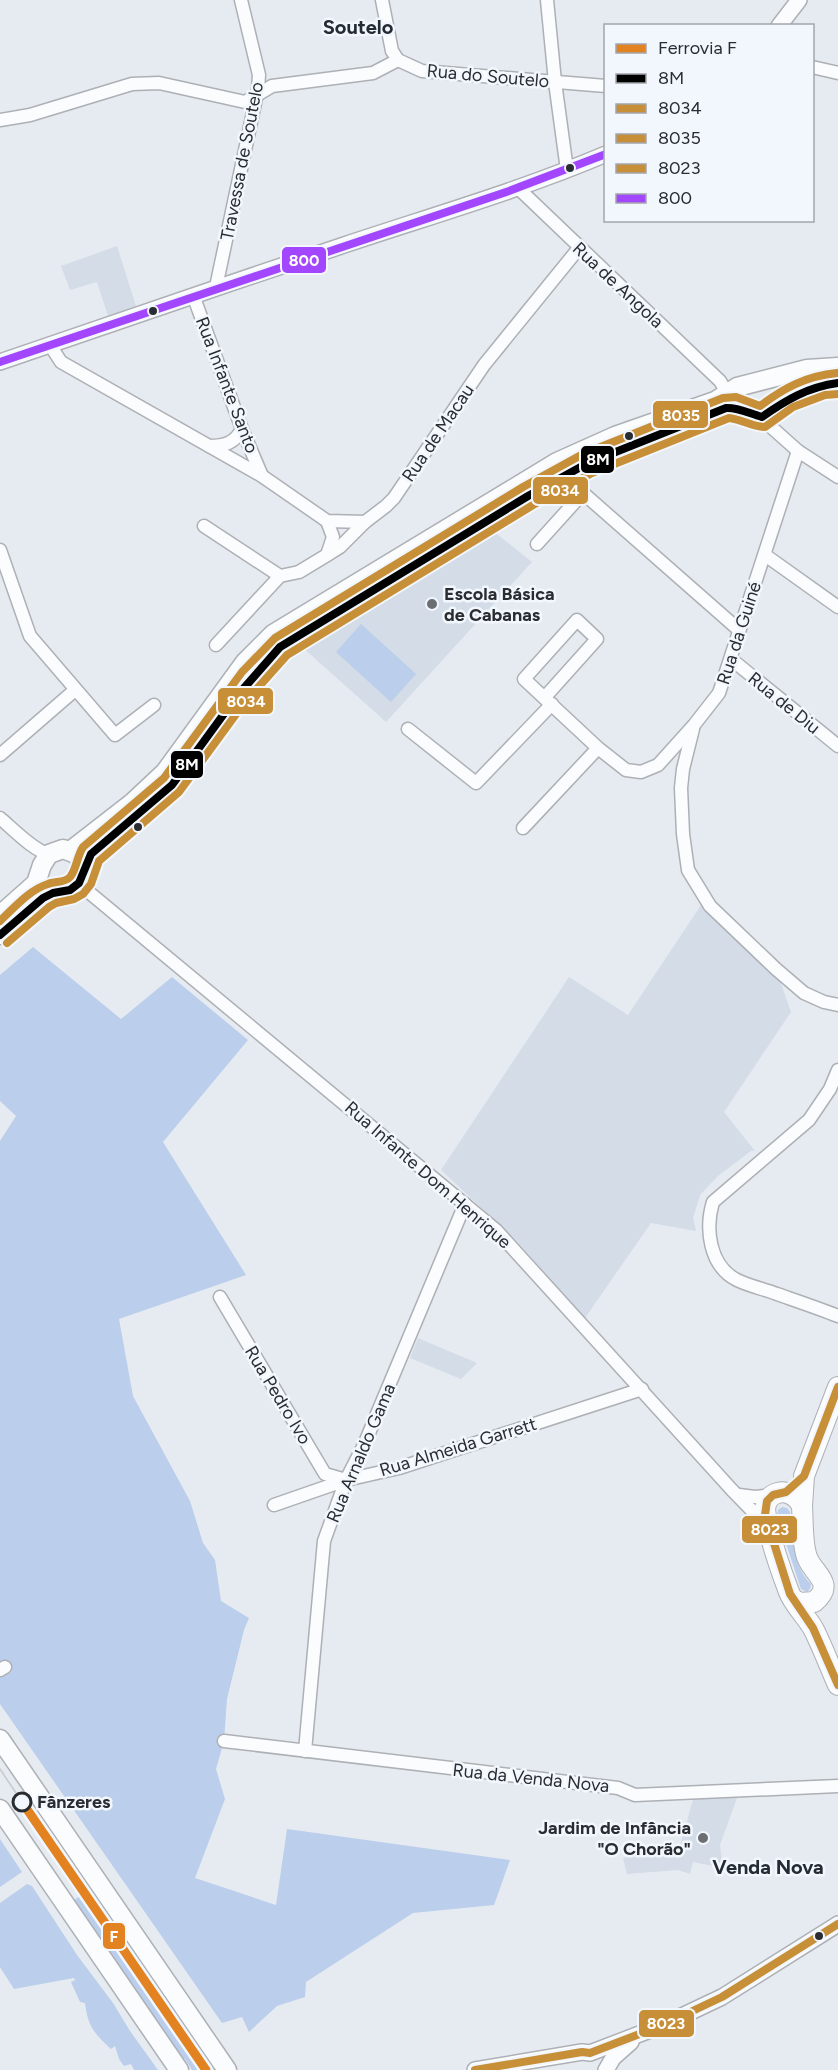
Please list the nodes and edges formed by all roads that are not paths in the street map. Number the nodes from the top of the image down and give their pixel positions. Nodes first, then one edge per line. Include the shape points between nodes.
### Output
1 (241, 0) edge
2 (382, 0) edge
3 (547, 0) edge
4 (800, 0) edge
5 (781, 24) edge
6 (398, 60) junction
7 (814, 67) edge
8 (838, 73) edge
9 (555, 82) junction
10 (604, 86) edge
11 (258, 93) junction
12 (0, 120) edge
13 (604, 155) edge
14 (567, 170) junction
15 (517, 187) junction
16 (579, 248) junction
17 (216, 287) junction
18 (193, 295) junction
19 (50, 345) junction
20 (0, 362) edge
21 (838, 367) edge
22 (838, 383) edge
23 (730, 392) junction
24 (766, 417) junction
25 (242, 429) junction
26 (208, 446) junction
27 (798, 451) junction
28 (262, 476) junction
29 (838, 477) edge
30 (327, 521) junction
31 (365, 522) junction
32 (204, 526) dead end
33 (537, 544) dead end
34 (0, 549) edge
35 (327, 555) junction
36 (765, 555) junction
37 (280, 576) junction
38 (838, 607) edge
39 (739, 630) junction
40 (216, 645) dead end
41 (731, 659) junction
42 (75, 690) junction
43 (548, 700) junction
44 (154, 705) dead end
45 (694, 725) junction
46 (408, 729) dead end
47 (838, 746) edge
48 (598, 748) junction
49 (0, 755) edge
50 (0, 818) edge
51 (523, 828) dead end
52 (70, 851) junction
53 (43, 858) junction
54 (81, 880) junction
55 (58, 891) junction
56 (0, 915) edge
57 (0, 935) edge
58 (838, 1005) edge
59 (838, 1070) edge
60 (465, 1204) junction
61 (220, 1297) dead end
62 (838, 1316) edge
63 (838, 1386) edge
64 (642, 1389) junction
65 (804, 1476) junction
66 (346, 1480) junction
67 (779, 1494) junction
68 (739, 1495) junction
69 (274, 1506) dead end
70 (802, 1506) junction
71 (769, 1528) junction
72 (827, 1589) edge
73 (794, 1600) junction
74 (813, 1628) junction
75 (838, 1685) edge
76 (0, 1739) edge
77 (224, 1741) dead end
78 (305, 1751) junction
79 (838, 1786) edge
80 (0, 1809) edge
81 (838, 1924) edge
82 (649, 2031) junction
83 (590, 2053) junction
84 (568, 2056) junction
85 (521, 2062) junction
86 (179, 2070) edge
87 (226, 2070) edge
88 (475, 2070) edge
89 (544, 2070) edge
90 (557, 2070) edge
91 (605, 2070) edge

1 - 11 street, Travessa de Soutelo via 259,75
2 - 6 street via 392,51
3 - 9 street
4 - 5 street
6 - 9 street, Rua do Soutelo via 422,71
6 - 11 street via 373,73 272,86
7 - 8 street
9 - 10 street, Rua do Soutelo
9 - 14 street
11 - 12 street via 244,102 159,83 132,84 30,115
11 - 17 street, Travessa de Soutelo
13 - 14 street
14 - 15 street
15 - 16 street, Rua de Angola
15 - 17 street
16 - 23 street, Rua de Angola
16 - 31 street, Rua de Macau via 484,365 394,498
17 - 18 street
18 - 19 street
18 - 25 street, Rua Infante Santo
19 - 20 street
19 - 26 street via 61,362
21 - 23 main road via 807,369
22 - 24 main road via 788,398
23 - 24 main road, Rua de Angola
23 - 24 main road, Rua de Angola via 765,395 771,400
23 - 52 main road via 558,462 273,634 245,662 165,772
23 - 54 main road via 726,408 566,474 280,647 250,678 172,785 93,853
24 - 27 street, Rua de Angola
25 - 26 street via 227,445
25 - 28 street, Rua Infante Santo
26 - 28 street
27 - 29 street, Rua de Angola
27 - 36 street, Rua da Guiné
28 - 30 street
30 - 31 street
30 - 35 street via 333,537
31 - 35 street, Rua de Macau
32 - 37 street
33 - 39 street via 584,494
34 - 42 street via 30,636
35 - 37 street, Rua de Macau via 299,572
36 - 38 street
36 - 39 street, Rua da Guiné
37 - 40 street
39 - 41 street, Rua da Guiné
41 - 45 street, Rua da Guiné via 719,693
41 - 47 street, Rua de Diu
42 - 44 street via 115,735
42 - 49 street
43 - 43 street, Rua da Guiné via 597,639 577,620 524,679
43 - 46 street via 476,783
43 - 48 street, Rua da Guiné
45 - 48 street, Rua da Guiné via 658,765 641,772 626,770
45 - 58 street via 681,788 688,870 710,906 776,969 804,993
48 - 51 street
50 - 53 street
52 - 53 main road via 56,850
52 - 54 main road via 76,854
53 - 55 main road via 46,884
53 - 56 main road via 36,883
54 - 55 main road via 71,890
54 - 60 street, Rua Infante Dom Henrique
55 - 57 main road
59 - 62 street via 809,1120 713,1202 708,1230 719,1263 736,1279
60 - 64 street, Rua Infante Dom Henrique via 496,1230
60 - 66 street, Rua Arnaldo Gama
61 - 66 street, Rua Pedro Ivo via 326,1474
63 - 65 main road
64 - 66 street, Rua Almeida Garrett via 399,1468
64 - 68 street, Rua Infante Dom Henrique
65 - 67 main road
65 - 70 main road
66 - 69 street, Rua Almeida Garrett
66 - 78 street, Rua Arnaldo Gama via 324,1542
67 - 68 street
67 - 70 main road via 794,1495
67 - 71 main road via 767,1501
68 - 71 street, Rua Infante Dom Henrique
70 - 72 main road via 806,1555
71 - 73 main road
72 - 73 main road via 807,1604
72 - 74 main road
73 - 74 main road
74 - 75 main road
76 - 87 main road
77 - 78 street, Rua da Venda Nova
78 - 79 street, Rua da Venda Nova via 618,1788 635,1795
80 - 86 main road
81 - 82 street via 722,1997
82 - 83 street
82 - 91 street via 621,2050
83 - 84 street
83 - 91 street via 603,2063
84 - 85 street
84 - 90 street
85 - 88 street
85 - 89 street

